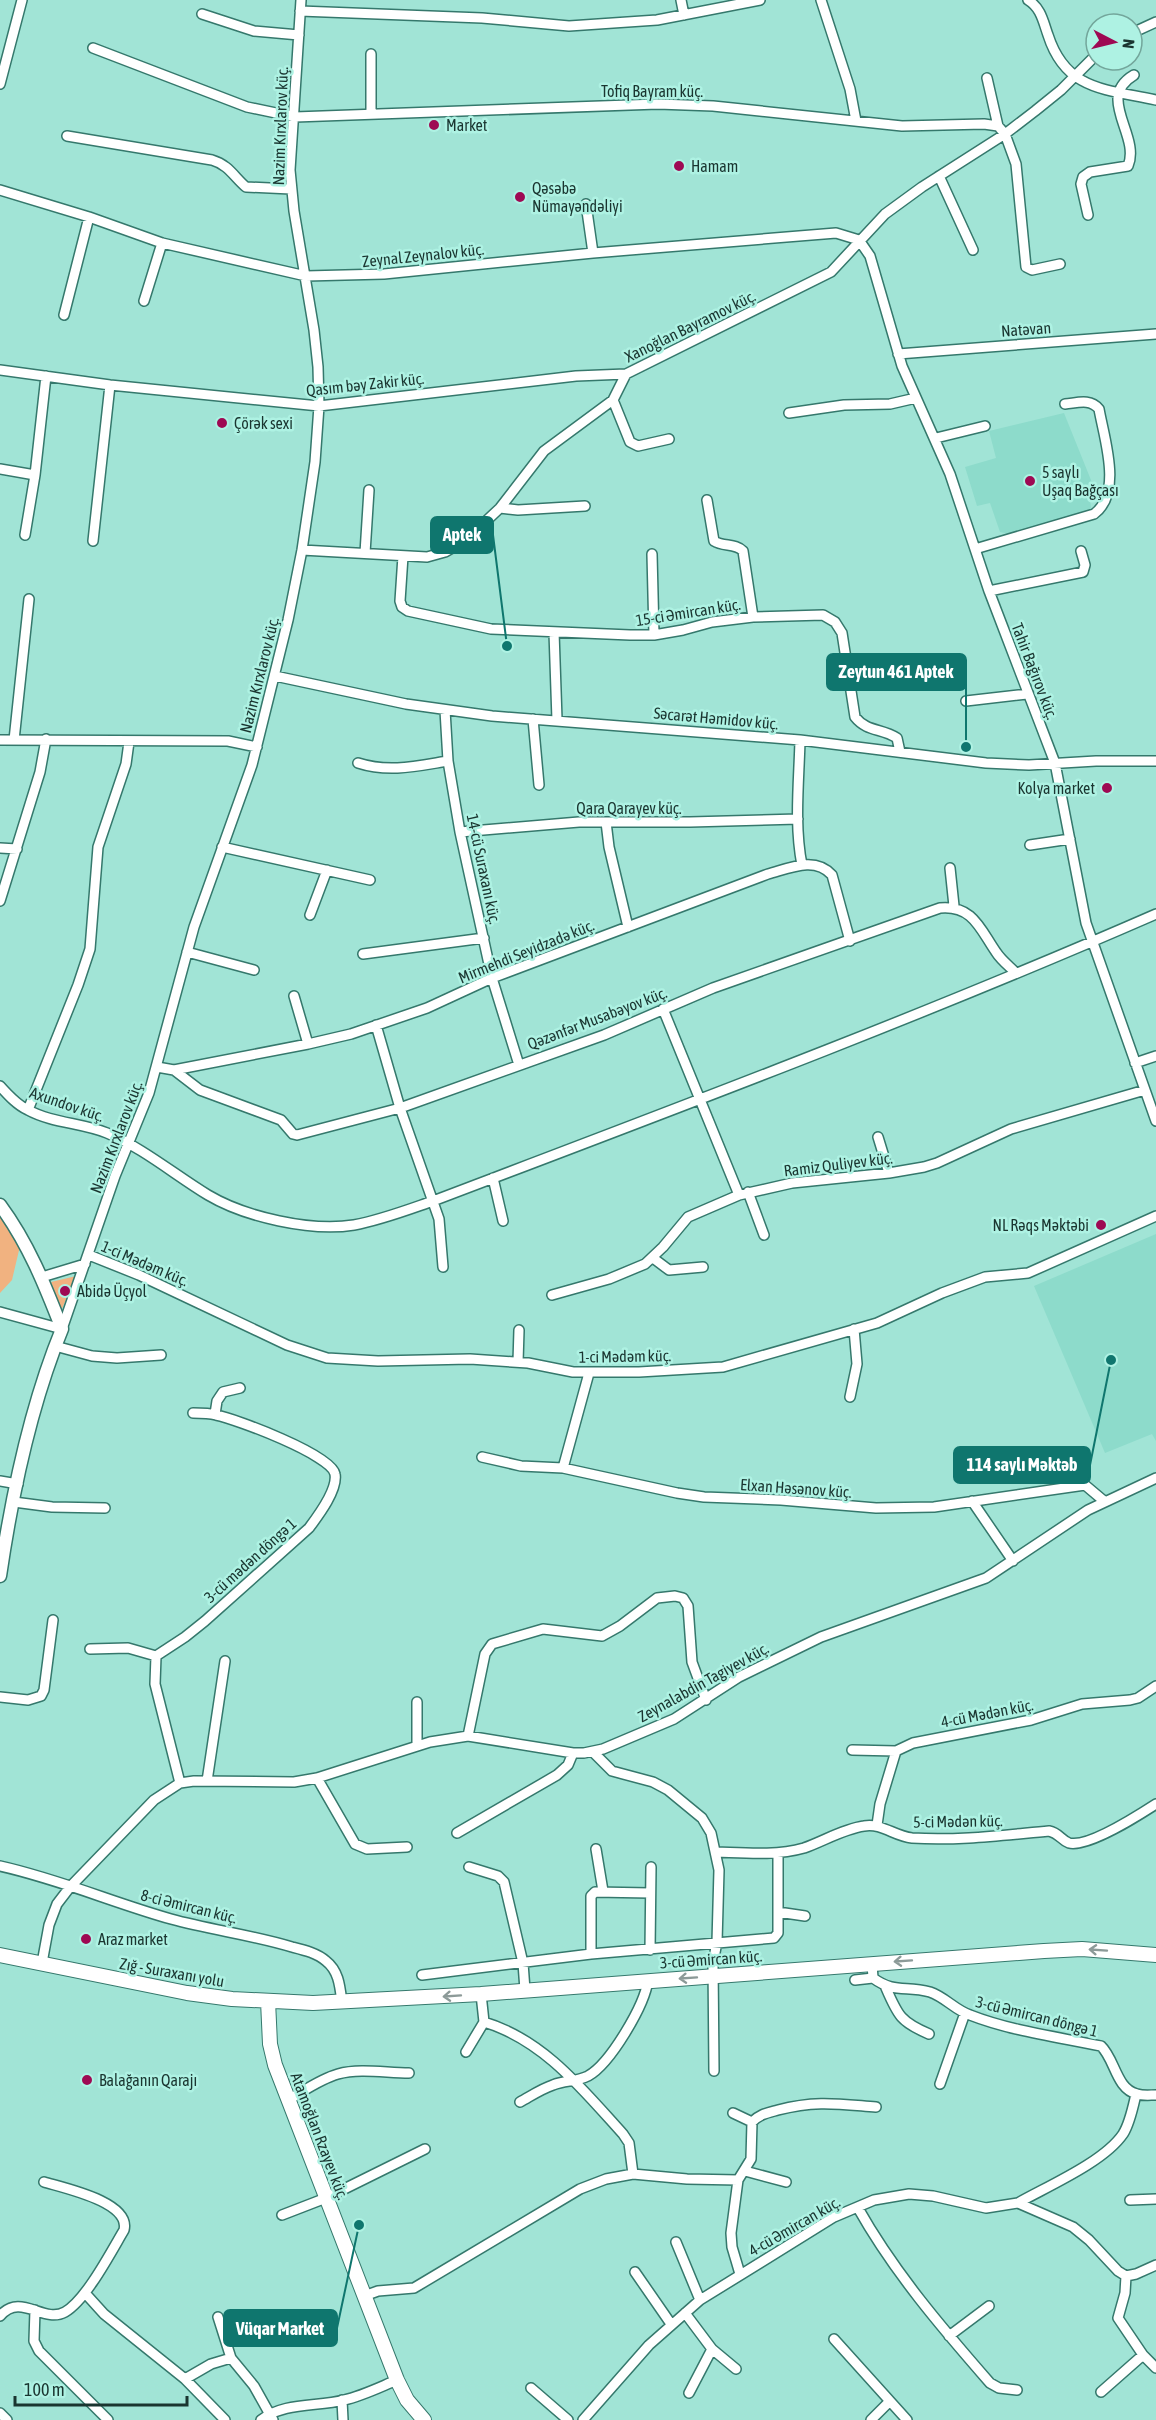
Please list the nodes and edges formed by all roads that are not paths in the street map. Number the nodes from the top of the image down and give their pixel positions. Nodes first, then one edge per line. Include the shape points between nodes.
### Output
1 (22, 0) edge
2 (301, 0) edge
3 (681, 0) edge
4 (760, 0) edge
5 (821, 0) edge
6 (1028, 0) edge
7 (300, 11) junction
8 (202, 14) dead end
9 (684, 15) junction
10 (299, 35) junction
11 (93, 48) dead end
12 (371, 54) dead end
13 (1084, 66) edge
14 (1134, 75) dead end
15 (1073, 76) junction
16 (987, 78) dead end
17 (0, 84) edge
18 (1118, 92) junction
19 (1156, 100) edge
20 (371, 114) junction
21 (295, 117) junction
22 (856, 121) junction
23 (998, 126) junction
24 (1005, 134) junction
25 (67, 136) dead end
26 (939, 176) junction
27 (291, 189) junction
28 (0, 190) edge
29 (586, 204) dead end
30 (1088, 215) dead end
31 (89, 217) junction
32 (859, 240) junction
33 (162, 243) junction
34 (973, 250) dead end
35 (593, 253) junction
36 (1060, 264) dead end
37 (306, 276) junction
38 (144, 301) dead end
39 (64, 315) dead end
40 (1156, 334) edge
41 (898, 354) junction
42 (0, 370) edge
43 (626, 374) junction
44 (45, 376) junction
45 (110, 385) junction
46 (916, 398) junction
47 (613, 400) junction
48 (1065, 404) dead end
49 (319, 406) junction
50 (789, 413) dead end
51 (985, 426) dead end
52 (936, 438) junction
53 (669, 439) dead end
54 (0, 469) edge
55 (35, 474) junction
56 (369, 490) dead end
57 (707, 500) dead end
58 (585, 506) dead end
59 (500, 508) junction
60 (25, 535) dead end
61 (93, 541) dead end
62 (975, 549) junction
63 (302, 550) junction
64 (1081, 552) dead end
65 (365, 553) junction
66 (652, 555) dead end
67 (403, 556) junction
68 (989, 591) junction
69 (29, 599) dead end
70 (753, 617) junction
71 (554, 632) junction
72 (654, 635) junction
73 (275, 676) junction
74 (1027, 694) junction
75 (966, 700) dead end
76 (445, 710) junction
77 (533, 719) junction
78 (557, 720) junction
79 (46, 739) junction
80 (0, 740) edge
81 (14, 740) junction
82 (800, 740) junction
83 (129, 742) junction
84 (257, 747) junction
85 (900, 752) junction
86 (448, 761) junction
87 (1156, 761) edge
88 (1055, 763) junction
89 (358, 764) dead end
90 (538, 785) dead end
91 (798, 819) junction
92 (606, 822) junction
93 (460, 832) junction
94 (1070, 839) junction
95 (1030, 845) dead end
96 (222, 847) junction
97 (0, 848) edge
98 (16, 849) junction
99 (802, 865) junction
100 (950, 868) dead end
101 (327, 870) junction
102 (370, 880) dead end
103 (0, 901) edge
104 (954, 906) junction
105 (1156, 914) edge
106 (310, 915) dead end
107 (628, 927) junction
108 (484, 938) junction
109 (850, 941) junction
110 (1092, 942) junction
111 (187, 952) junction
112 (363, 954) dead end
113 (254, 970) dead end
114 (1016, 973) junction
115 (492, 978) junction
116 (294, 996) dead end
117 (663, 1009) junction
118 (376, 1025) junction
119 (308, 1044) junction
120 (1156, 1056) edge
121 (1135, 1063) junction
122 (519, 1065) junction
123 (157, 1068) junction
124 (174, 1070) junction
125 (0, 1086) edge
126 (1145, 1090) junction
127 (700, 1099) junction
128 (400, 1108) junction
129 (28, 1110) junction
130 (1156, 1121) edge
131 (878, 1137) dead end
132 (128, 1144) junction
133 (889, 1173) junction
134 (493, 1178) junction
135 (744, 1194) junction
136 (433, 1201) junction
137 (0, 1205) edge
138 (1156, 1216) edge
139 (503, 1221) dead end
140 (764, 1235) dead end
141 (653, 1258) junction
142 (87, 1260) junction
143 (443, 1266) dead end
144 (703, 1266) dead end
145 (42, 1277) junction
146 (552, 1295) dead end
147 (0, 1312) edge
148 (62, 1329) junction
149 (854, 1329) junction
150 (519, 1330) dead end
151 (55, 1346) junction
152 (161, 1355) dead end
153 (518, 1362) junction
154 (589, 1373) junction
155 (240, 1388) dead end
156 (850, 1397) dead end
157 (193, 1413) dead end
158 (215, 1414) junction
159 (482, 1457) dead end
160 (563, 1468) junction
161 (1156, 1478) edge
162 (0, 1481) edge
163 (18, 1484) junction
164 (972, 1501) junction
165 (14, 1502) junction
166 (1104, 1502) junction
167 (105, 1508) dead end
168 (1013, 1561) junction
169 (0, 1576) edge
170 (53, 1620) dead end
171 (90, 1649) dead end
172 (156, 1656) junction
173 (225, 1661) dead end
174 (1156, 1686) edge
175 (0, 1698) edge
176 (706, 1700) junction
177 (417, 1702) dead end
178 (468, 1736) junction
179 (417, 1746) junction
180 (852, 1750) dead end
181 (896, 1751) junction
182 (593, 1752) junction
183 (573, 1753) junction
184 (317, 1778) junction
185 (207, 1781) junction
186 (180, 1783) junction
187 (1156, 1804) edge
188 (877, 1825) junction
189 (457, 1833) dead end
190 (407, 1847) dead end
191 (596, 1849) dead end
192 (717, 1852) junction
193 (778, 1853) junction
194 (0, 1866) edge
195 (470, 1867) dead end
196 (651, 1867) dead end
197 (70, 1887) junction
198 (603, 1891) junction
199 (650, 1893) junction
200 (778, 1912) junction
201 (806, 1916) dead end
202 (717, 1942) junction
203 (650, 1950) junction
204 (591, 1954) junction
205 (0, 1955) edge
206 (1156, 1955) edge
207 (42, 1963) junction
208 (523, 1963) junction
209 (873, 1971) junction
210 (422, 1975) dead end
211 (714, 1976) junction
212 (648, 1980) junction
213 (855, 1980) dead end
214 (886, 1988) junction
215 (525, 1990) junction
216 (481, 1994) junction
217 (268, 2001) junction
218 (342, 2002) junction
219 (965, 2013) junction
220 (484, 2022) junction
221 (929, 2034) dead end
222 (466, 2052) dead end
223 (714, 2071) dead end
224 (409, 2073) dead end
225 (576, 2082) junction
226 (940, 2084) dead end
227 (1136, 2094) junction
228 (1156, 2095) edge
229 (288, 2100) junction
230 (520, 2102) dead end
231 (876, 2108) dead end
232 (733, 2113) dead end
233 (752, 2122) junction
234 (425, 2149) dead end
235 (745, 2171) junction
236 (633, 2174) junction
237 (738, 2180) junction
238 (44, 2181) dead end
239 (786, 2182) dead end
240 (326, 2198) junction
241 (1156, 2199) edge
242 (1130, 2200) dead end
243 (1018, 2204) junction
244 (858, 2208) junction
245 (282, 2216) dead end
246 (676, 2242) dead end
247 (1156, 2265) edge
248 (635, 2272) dead end
249 (740, 2274) junction
250 (1126, 2276) junction
251 (85, 2293) junction
252 (364, 2296) junction
253 (700, 2300) junction
254 (989, 2306) dead end
255 (35, 2310) junction
256 (685, 2313) junction
257 (0, 2316) edge
258 (218, 2317) dead end
259 (671, 2324) junction
260 (949, 2336) junction
261 (834, 2339) dead end
262 (712, 2349) junction
263 (1143, 2355) junction
264 (231, 2358) junction
265 (1156, 2368) edge
266 (736, 2369) dead end
267 (185, 2379) junction
268 (397, 2380) junction
269 (531, 2388) dead end
270 (1017, 2390) dead end
271 (1101, 2392) dead end
272 (689, 2393) dead end
273 (342, 2400) junction
274 (889, 2402) junction
275 (0, 2413) edge
276 (271, 2417) edge
277 (6, 2420) edge
278 (108, 2420) edge
279 (225, 2420) edge
280 (261, 2420) edge
281 (343, 2420) edge
282 (424, 2420) edge
283 (568, 2420) edge
284 (583, 2420) edge
285 (871, 2420) edge
286 (907, 2420) edge

1 - 17 street
2 - 7 street, Nazim Kırxlarov küç.
3 - 9 street
4 - 9 street
5 - 22 street via 850,88
6 - 15 street via 1040,10 1053,51
7 - 9 street via 482,18 569,26
7 - 10 street, Nazim Kırxlarov küç.
8 - 10 street via 255,30
10 - 21 street, Nazim Kırxlarov küç.
11 - 21 street, Tofiq Bayram küç. via 248,107
12 - 20 street
13 - 15 street
14 - 18 street
15 - 18 street
15 - 24 street
16 - 23 street
18 - 19 street
18 - 30 street via 1131,159 1128,166 1090,172 1083,177
20 - 21 street, Tofiq Bayram küç.
20 - 22 street, Tofiq Bayram küç. via 658,104
21 - 27 street, Nazim Kırxlarov küç.
22 - 23 street, Tofiq Bayram küç. via 908,127
23 - 24 street
24 - 26 street
24 - 36 street via 1019,182 1026,267 1032,270
25 - 27 street via 222,162 246,187
26 - 32 street via 885,214
26 - 34 street
27 - 37 street, Nazim Kırxlarov küç.
28 - 31 street, Zeynal Zeynalov küç.
29 - 35 street
31 - 33 street, Zeynal Zeynalov küç.
31 - 39 street
32 - 35 street, Zeynal Zeynalov küç. via 836,233
32 - 41 street, Tahir Bağırov küç. via 874,268
32 - 43 street, Xanoğlan Bayramov küç. via 839,264 819,279
33 - 37 street, Zeynal Zeynalov küç.
33 - 38 street
35 - 37 street, Zeynal Zeynalov küç. via 384,274
37 - 49 street, Nazim Kırxlarov küç.
40 - 41 street, Natəvan
41 - 46 street, Tahir Bağırov küç.
42 - 44 street, Qasım bəy Zakir küç.
43 - 47 street, Xanoğlan Bayramov küç.
43 - 49 street, Qasım bəy Zakir küç. via 576,376
44 - 45 street, Qasım bəy Zakir küç.
44 - 55 street
45 - 49 street, Qasım bəy Zakir küç.
45 - 61 street
46 - 50 street
46 - 52 street, Tahir Bağırov küç.
47 - 53 street via 630,442 638,446
47 - 59 street, Xanoğlan Bayramov küç. via 544,451
48 - 62 street via 1086,401 1099,408 1110,466 1104,502 1094,514
49 - 63 street, Nazim Kırxlarov küç.
51 - 52 street
52 - 62 street, Tahir Bağırov küç.
54 - 55 street
55 - 60 street
56 - 65 street
57 - 70 street via 714,541 743,551
58 - 59 street
59 - 67 street, Xanoğlan Bayramov küç. via 466,540 445,552 427,557
62 - 68 street, Tahir Bağırov küç.
63 - 65 street, Xanoğlan Bayramov küç.
63 - 73 street, Nazim Kırxlarov küç.
64 - 68 street via 1083,573
65 - 67 street, Xanoğlan Bayramov küç.
66 - 72 street
67 - 71 street, 15-ci Əmircan küç. via 400,601 408,611 491,629
68 - 74 street, Tahir Bağırov küç.
69 - 81 street
70 - 72 street, 15-ci Əmircan küç.
70 - 85 street, 15-ci Əmircan küç. via 823,615 835,622 842,633 855,717 862,725 897,738
71 - 72 street, 15-ci Əmircan küç.
71 - 78 street
73 - 76 street, Səcarət Həmidov küç.
73 - 84 street, Nazim Kırxlarov küç.
74 - 75 street
74 - 88 street, Tahir Bağırov küç.
76 - 77 street, Səcarət Həmidov küç.
76 - 86 street, 14-cü Suraxanı küç.
77 - 78 street, Səcarət Həmidov küç.
77 - 90 street
78 - 82 street, Səcarət Həmidov küç.
79 - 81 street
79 - 83 street
79 - 98 street
80 - 81 street
82 - 85 street, Səcarət Həmidov küç.
82 - 91 street
83 - 84 street via 228,741
83 - 129 street via 126,764 98,847 90,949
84 - 96 street, Nazim Kırxlarov küç.
85 - 88 street, Səcarət Həmidov küç. via 986,763
86 - 89 street via 393,770
86 - 93 street, 14-cü Suraxanı küç.
87 - 88 street, Səcarət Həmidov küç.
88 - 94 street, Tahir Bağırov küç.
91 - 92 street, Qara Qarayev küç.
91 - 99 street
92 - 93 street, Qara Qarayev küç.
92 - 107 street
93 - 108 street, 14-cü Suraxanı küç.
94 - 95 street
94 - 110 street, Tahir Bağırov küç.
96 - 101 street
96 - 111 street, Nazim Kırxlarov küç.
97 - 98 street
98 - 103 street
99 - 107 street, Mirmehdi Seyidzadə küç.
99 - 109 street, Mirmehdi Seyidzadə küç. via 817,864 832,875
100 - 104 street
101 - 102 street
101 - 106 street
104 - 109 street, Qəzənfər Musabəyov küç.
104 - 114 street via 974,919 997,955
105 - 110 street
107 - 115 street, Mirmehdi Seyidzadə küç.
108 - 112 street
108 - 115 street, 14-cü Suraxanı küç.
109 - 117 street, Qəzənfər Musabəyov küç.
110 - 114 street, Axundov küç.
110 - 121 street, Tahir Bağırov küç.
111 - 113 street
111 - 123 street, Nazim Kırxlarov küç.
114 - 127 street, Axundov küç.
115 - 118 street, Mirmehdi Seyidzadə küç. via 427,1008
115 - 122 street, 14-cü Suraxanı küç.
116 - 119 street
117 - 122 street, Qəzənfər Musabəyov küç.
117 - 127 street
118 - 119 street, Mirmehdi Seyidzadə küç.
118 - 128 street
119 - 124 street, Mirmehdi Seyidzadə küç.
120 - 121 street
121 - 126 street, Tahir Bağırov küç.
122 - 128 street, Qəzənfər Musabəyov küç.
123 - 124 street, Mirmehdi Seyidzadə küç.
123 - 132 street, Nazim Kırxlarov küç.
124 - 128 street, Qəzənfər Musabəyov küç. via 200,1090 281,1120 297,1136
125 - 129 street, Axundov küç.
126 - 130 street, Tahir Bağırov küç.
126 - 133 street, Ramiz Quliyev küç. via 1011,1129 937,1163
127 - 134 street, Axundov küç.
127 - 135 street
128 - 136 street
129 - 132 street, Axundov küç. via 106,1133
131 - 133 street
132 - 136 street, Axundov küç. via 211,1197 240,1210 291,1222 351,1225
132 - 142 street, Nazim Kırxlarov küç.
133 - 135 street, Ramiz Quliyev küç. via 792,1183
134 - 136 street, Axundov küç.
134 - 139 street
135 - 140 street
135 - 141 street, Ramiz Quliyev küç. via 688,1217
136 - 143 street
137 - 145 street
138 - 149 street, 1-ci Mədəm küç. via 1028,1273 985,1277 878,1323
141 - 144 street via 669,1270
141 - 146 street, Ramiz Quliyev küç. via 620,1275
142 - 145 street
142 - 148 street, Nazim Kırxlarov küç.
142 - 153 street, 1-ci Mədəm küç. via 139,1275 287,1345 319,1356 378,1361
145 - 148 street
147 - 148 street
148 - 151 street
149 - 154 street, 1-ci Mədəm küç. via 723,1367
149 - 156 street via 857,1364
150 - 153 street
151 - 152 street via 92,1356
151 - 163 street
153 - 154 street, 1-ci Mədəm küç.
154 - 160 street
155 - 158 street via 223,1392
157 - 158 street
158 - 172 street, 3-cü mədən döngə 1 via 264,1431 321,1458 335,1475 333,1488 321,1514 309,1528 205,1621
159 - 160 street, Elxan Həsənov küç. via 521,1466
160 - 164 street, Elxan Həsənov küç. via 704,1497 876,1508 934,1507
161 - 166 street, Zeynalabdin Tagiyev küç.
162 - 163 street
163 - 165 street
164 - 166 street, Elxan Həsənov küç. via 1085,1485
164 - 168 street
165 - 167 street
165 - 169 street
166 - 168 street, Zeynalabdin Tagiyev küç.
168 - 176 street, Zeynalabdin Tagiyev küç. via 970,1585 802,1646 739,1677
170 - 175 street via 41,1696 28,1700
171 - 172 street via 128,1648
172 - 186 street via 155,1684
173 - 185 street
174 - 181 street, 4-cü Mədən küç. via 1138,1698 1082,1704 1031,1720 913,1743
176 - 178 street via 692,1662 688,1606 683,1598 657,1598 602,1636 543,1629 492,1644 485,1654
176 - 182 street, Zeynalabdin Tagiyev küç. via 674,1719
177 - 179 street
178 - 179 street, Zeynalabdin Tagiyev küç.
178 - 183 street, Zeynalabdin Tagiyev küç.
179 - 184 street, Zeynalabdin Tagiyev küç.
180 - 181 street
181 - 188 street
182 - 183 street, Zeynalabdin Tagiyev küç.
182 - 192 street via 612,1771 653,1782 683,1802 702,1818
183 - 189 street via 558,1775
184 - 185 street, Zeynalabdin Tagiyev küç. via 287,1782
184 - 190 street via 355,1844 367,1850
185 - 186 street, Zeynalabdin Tagiyev küç.
186 - 197 street, Zeynalabdin Tagiyev küç. via 154,1800
187 - 188 street, 5-ci Mədən küç. via 1121,1826 1076,1843 1068,1843 1049,1831 977,1838 912,1838
188 - 193 street via 853,1828
191 - 198 street
192 - 193 street
192 - 202 street
193 - 200 street
194 - 197 street, 8-ci Əmircan küç.
195 - 208 street via 498,1876 504,1882
196 - 199 street
197 - 207 street, Zeynalabdin Tagiyev küç. via 57,1904 49,1925
197 - 218 street, 8-ci Əmircan küç. via 171,1919 309,1952 333,1968
198 - 199 street
198 - 204 street via 591,1896
199 - 203 street
200 - 201 street
200 - 202 street via 778,1933 774,1938
202 - 203 street
202 - 211 street
203 - 204 street
204 - 208 street
205 - 207 main road, Zığ - Suraxanı yolu
206 -> 209 main road, 3-cü Əmircan küç. via 1082,1949
207 - 217 main road, Zığ - Suraxanı yolu via 187,1993
208 - 210 street
208 - 215 street
209 - 211 main road, 3-cü Əmircan küç.
209 - 213 street
209 - 214 street
211 -> 212 main road, 3-cü Əmircan küç.
211 - 223 street
212 - 215 main road, 3-cü Əmircan küç.
212 - 225 street via 642,2001 612,2051 597,2071
214 - 219 street, 3-cü Əmircan döngə 1 via 933,1993
214 - 221 street via 900,2018
215 - 216 main road, 3-cü Əmircan küç.
216 -> 218 main road, 3-cü Əmircan küç.
216 - 220 street
217 - 218 main road, 3-cü Əmircan küç.
217 - 229 main road, Atamoğlan Rzayev küç. via 270,2044
219 - 226 street
219 - 227 street, 3-cü Əmircan döngə 1 via 1101,2046 1126,2088
220 - 222 street
220 - 225 street via 522,2039
224 - 229 street via 339,2074
225 - 230 street via 554,2084
225 - 236 street via 629,2143
227 - 228 street
227 - 243 street via 1127,2126 1112,2146
229 - 240 main road, Atamoğlan Rzayev küç.
231 - 233 street via 803,2103 760,2115
232 - 233 street
233 - 235 street via 750,2159
234 - 240 street
235 - 237 street
235 - 239 street
236 - 237 street
236 - 252 street via 580,2189 414,2288
237 - 249 street via 731,2233
238 - 251 street via 98,2199 121,2214 126,2223
240 - 245 street
240 - 252 main road, Atamoğlan Rzayev küç.
241 - 242 street
243 - 244 street, 4-cü Əmircan küç. via 986,2208 909,2194 883,2198
243 - 250 street, 4-cü Əmircan küç. via 1073,2227
244 - 249 street, 4-cü Əmircan küç. via 834,2217
244 - 260 street via 894,2266
246 - 253 street
247 - 250 street
248 - 259 street
249 - 253 street, 4-cü Əmircan küç.
250 - 263 street via 1118,2318
251 - 255 street via 64,2313
251 - 267 street via 104,2314
252 - 268 main road, Atamoğlan Rzayev küç.
253 - 256 street, 4-cü Əmircan küç.
254 - 260 street
255 - 257 street via 14,2306
255 - 278 street via 34,2341 39,2351
256 - 259 street, 4-cü Əmircan küç.
256 - 262 street
258 - 264 street
259 - 284 street, 4-cü Əmircan küç.
260 - 270 street via 990,2384
261 - 274 street
262 - 266 street
262 - 272 street
263 - 265 street
263 - 271 street
264 - 267 street
264 - 276 street via 254,2386
267 - 279 street
268 - 273 street
268 - 282 main road, Atamoğlan Rzayev küç.
269 - 283 street
273 - 276 street via 300,2406
273 - 281 street
274 - 285 street
274 - 286 street
275 - 277 street
276 - 280 street

